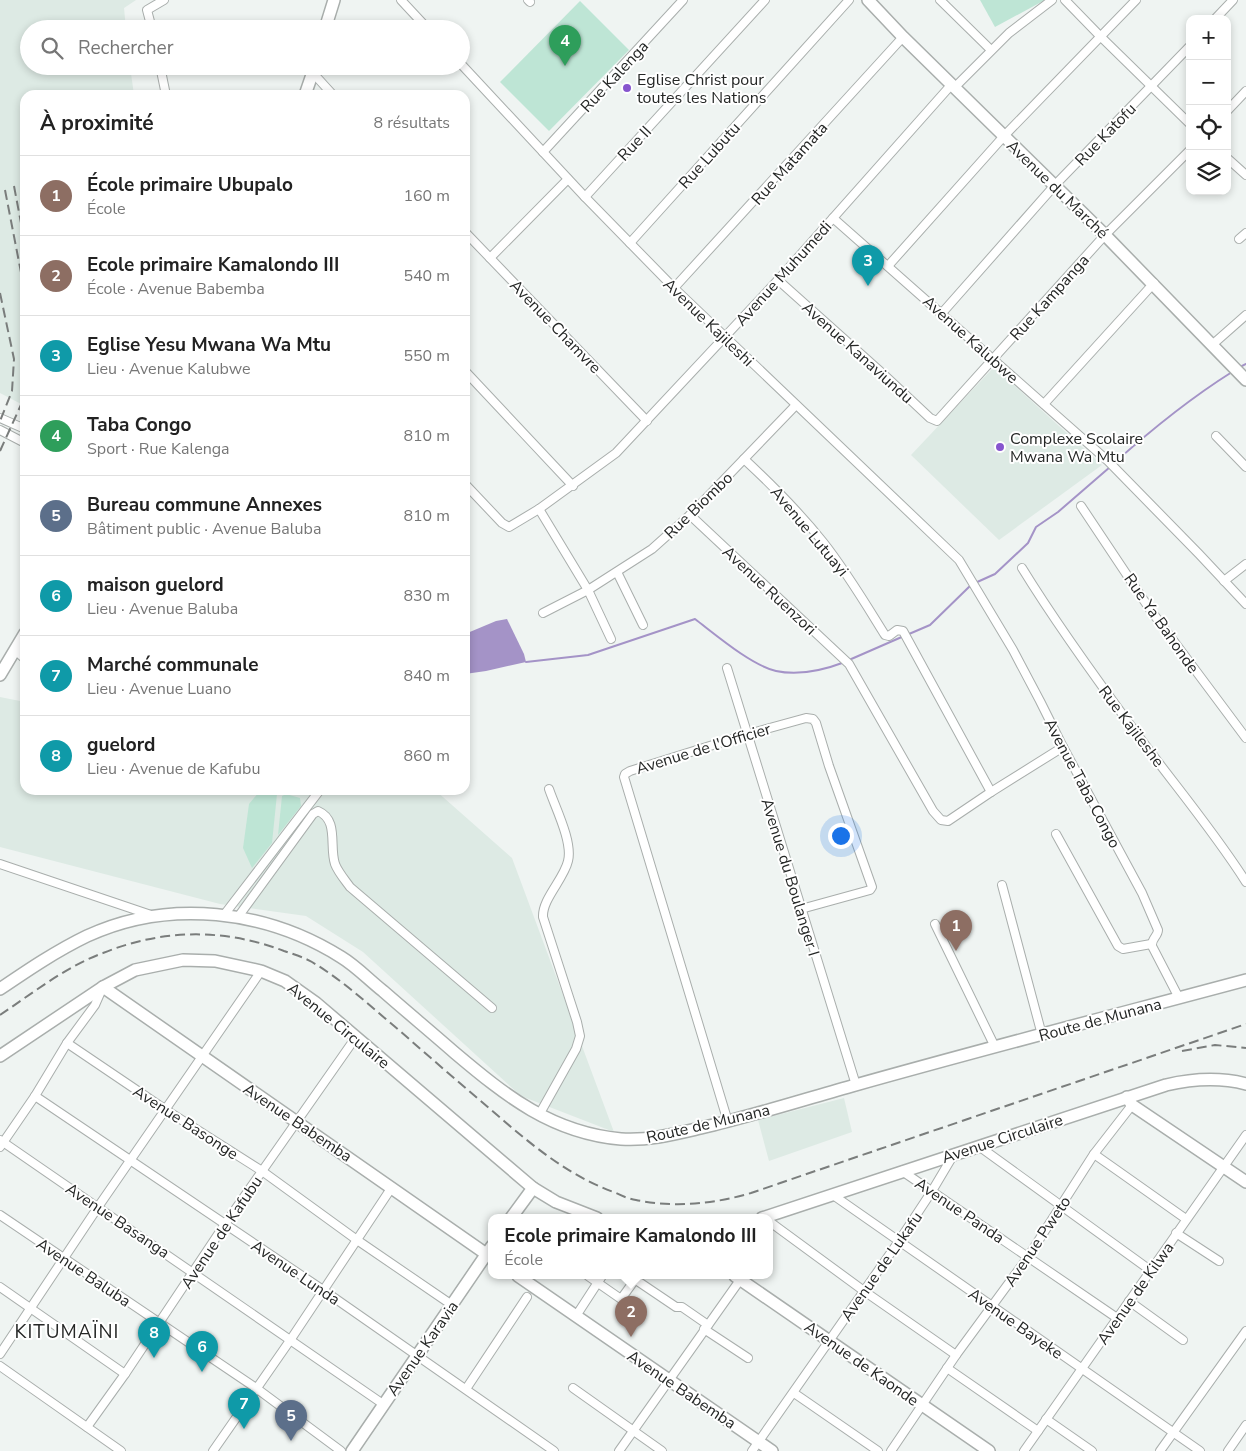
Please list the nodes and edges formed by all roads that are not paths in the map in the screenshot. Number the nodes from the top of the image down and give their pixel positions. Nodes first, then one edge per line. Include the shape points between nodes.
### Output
1 (164, 0) edge
2 (334, 0) edge
3 (401, 0) edge
4 (683, 0) edge
5 (765, 0) edge
6 (849, 0) edge
7 (868, 0) edge
8 (940, 0) edge
9 (1052, 0) edge
10 (1065, 0) edge
11 (1136, 0) edge
12 (1233, 0) edge
13 (1220, 15) edge
14 (150, 20) edge
15 (328, 20) edge
16 (420, 20) edge
17 (1100, 36) junction
18 (903, 37) junction
19 (991, 50) junction
20 (1186, 50) edge
21 (470, 74) edge
22 (162, 75) edge
23 (312, 75) edge
24 (318, 75) edge
25 (953, 86) junction
26 (1152, 86) junction
27 (165, 90) edge
28 (307, 90) edge
29 (329, 90) edge
30 (1246, 91) edge
31 (1231, 107) edge
32 (1186, 120) edge
33 (1004, 136) junction
34 (543, 152) junction
35 (1186, 154) edge
36 (1231, 161) edge
37 (1246, 161) edge
38 (1239, 168) junction
39 (1246, 175) edge
40 (568, 179) junction
41 (1055, 185) junction
42 (584, 197) junction
43 (833, 218) junction
44 (1246, 233) edge
45 (1106, 235) junction
46 (470, 237) edge
47 (1239, 239) dead end
48 (630, 243) junction
49 (490, 258) junction
50 (888, 266) junction
51 (778, 280) junction
52 (1154, 283) junction
53 (674, 288) junction
54 (942, 313) junction
55 (1246, 315) edge
56 (724, 337) junction
57 (1212, 346) junction
58 (994, 359) junction
59 (470, 376) edge
60 (1246, 380) edge
61 (796, 404) junction
62 (1044, 404) junction
63 (0, 418) edge
64 (938, 420) joint
65 (647, 421) junction
66 (20, 428) edge
67 (0, 430) edge
68 (1216, 436) dead end
69 (20, 440) edge
70 (744, 459) junction
71 (1246, 467) edge
72 (573, 486) junction
73 (470, 489) edge
74 (1081, 506) dead end
75 (539, 509) junction
76 (690, 516) junction
77 (1246, 564) edge
78 (1022, 568) dead end
79 (966, 570) joint
80 (617, 572) junction
81 (1224, 581) junction
82 (588, 590) junction
83 (1246, 604) edge
84 (543, 613) dead end
85 (643, 624) dead end
86 (611, 639) dead end
87 (20, 642) edge
88 (15, 650) junction
89 (20, 654) edge
90 (727, 668) dead end
91 (0, 676) edge
92 (748, 734) junction
93 (1246, 738) edge
94 (1063, 747) junction
95 (548, 789) dead end
96 (992, 792) junction
97 (316, 795) edge
98 (1056, 834) dead end
99 (0, 864) edge
100 (1246, 882) edge
101 (1002, 886) dead end
102 (801, 909) junction
103 (224, 915) junction
104 (156, 917) junction
105 (238, 917) junction
106 (935, 924) dead end
107 (1151, 944) junction
108 (261, 971) junction
109 (1246, 980) edge
110 (103, 987) junction
111 (0, 989) edge
112 (1178, 998) junction
113 (492, 1008) dead end
114 (1042, 1035) junction
115 (356, 1037) junction
116 (67, 1043) junction
117 (995, 1047) junction
118 (0, 1056) edge
119 (203, 1057) junction
120 (1246, 1084) edge
121 (856, 1085) junction
122 (35, 1096) junction
123 (1130, 1101) junction
124 (166, 1110) junction
125 (539, 1115) junction
126 (296, 1121) junction
127 (728, 1122) junction
128 (1246, 1135) edge
129 (1, 1143) edge
130 (980, 1147) junction
131 (954, 1154) junction
132 (1094, 1154) junction
133 (130, 1160) junction
134 (1225, 1167) junction
135 (902, 1171) junction
136 (262, 1172) junction
137 (1246, 1182) edge
138 (392, 1187) junction
139 (533, 1188) junction
140 (932, 1191) junction
141 (833, 1195) junction
142 (1060, 1205) junction
143 (98, 1207) junction
144 (0, 1214) edge
145 (514, 1214) edge
146 (588, 1214) edge
147 (773, 1216) edge
148 (1186, 1219) junction
149 (225, 1224) junction
150 (773, 1225) edge
151 (1176, 1233) junction
152 (357, 1240) junction
153 (899, 1241) junction
154 (488, 1252) edge
155 (488, 1256) edge
156 (1028, 1257) junction
157 (64, 1258) junction
158 (1219, 1261) dead end
159 (1150, 1270) junction
160 (194, 1272) junction
161 (522, 1279) edge
162 (600, 1279) edge
163 (737, 1279) edge
164 (739, 1279) edge
165 (0, 1287) edge
166 (323, 1290) junction
167 (864, 1291) junction
168 (527, 1297) dead end
169 (1129, 1301) junction
170 (452, 1305) junction
171 (992, 1306) junction
172 (30, 1308) junction
173 (576, 1316) junction
174 (1117, 1318) junction
175 (159, 1323) junction
176 (706, 1327) junction
177 (1246, 1333) edge
178 (290, 1339) junction
179 (829, 1340) junction
180 (1183, 1340) dead end
181 (0, 1354) edge
182 (417, 1355) junction
183 (956, 1355) junction
184 (748, 1358) dead end
185 (0, 1366) edge
186 (947, 1368) junction
187 (1082, 1369) junction
188 (125, 1374) junction
189 (668, 1380) junction
190 (256, 1388) junction
191 (573, 1388) dead end
192 (466, 1389) junction
193 (794, 1393) junction
194 (383, 1404) junction
195 (922, 1404) junction
196 (1046, 1419) junction
197 (1246, 1425) edge
198 (87, 1428) junction
199 (633, 1430) junction
200 (1038, 1431) junction
201 (1174, 1432) junction
202 (756, 1446) edge
203 (122, 1451) edge
204 (213, 1451) edge
205 (340, 1451) edge
206 (352, 1451) edge
207 (554, 1451) edge
208 (619, 1451) edge
209 (662, 1451) edge
210 (772, 1451) edge
211 (878, 1451) edge
212 (891, 1451) edge
213 (989, 1451) edge
214 (1024, 1451) edge
215 (1092, 1451) edge
216 (1160, 1451) edge
217 (1200, 1451) edge
218 (1228, 1451) edge

1 - 14 street via 147,10
2 - 15 street
3 - 16 street
4 - 34 street, Rue Kalenga
5 - 42 street, Rue II
6 - 48 street, Rue Lubutu
7 - 18 street, Avenue du Marché
8 - 19 street
9 - 19 street, Avenue Muhumedi
10 - 17 street
11 - 17 street
12 - 13 street
17 - 26 street
17 - 33 street
18 - 25 street, Avenue du Marché
18 - 53 street, Rue Matamata
19 - 25 street, Avenue Muhumedi
20 - 26 street, Rue Katofu
21 - 34 street, Avenue Kajileshi
22 - 27 street
23 - 28 street
24 - 29 street
25 - 33 street, Avenue du Marché
25 - 43 street, Avenue Muhumedi
26 - 32 street
26 - 41 street, Rue Katofu
30 - 31 street
33 - 41 street, Avenue du Marché
33 - 50 street
34 - 40 street, Avenue Kajileshi
35 - 45 street, Rue Kampanga
36 - 38 street
37 - 38 street
38 - 39 street
40 - 42 street, Avenue Kajileshi
40 - 49 street
41 - 45 street, Avenue du Marché
41 - 54 street, Rue Katofu
42 - 48 street, Avenue Kajileshi
43 - 50 street, Avenue Kalubwe
43 - 51 street, Avenue Muhumedi
44 - 47 street
45 - 52 street, Avenue du Marché
45 - 58 street, Rue Kampanga
46 - 49 street, Avenue Chamvre
48 - 53 street, Avenue Kajileshi
49 - 65 street, Avenue Chamvre
50 - 54 street, Avenue Kalubwe
51 - 56 street, Avenue Muhumedi
51 - 64 street, Avenue Kanaviundu via 930,418
52 - 57 street, Avenue du Marché
52 - 62 street
53 - 56 street, Avenue Kajileshi
54 - 58 street, Avenue Kalubwe
55 - 57 street
56 - 61 street, Avenue Kajileshi
56 - 65 street, Avenue Muhumedi
57 - 60 street, Avenue du Marché
58 - 62 street, Avenue Kalubwe
58 - 64 street, Rue Kampanga
59 - 72 street
61 - 70 street, Rue Biombo
61 - 79 street, Avenue Kajileshi
62 - 81 street, Avenue Kalubwe via 1108,461
63 - 66 street
65 - 72 street, Avenue Muhumedi via 616,452
67 - 69 street
68 - 71 street
70 - 76 street, Rue Biombo
70 - 96 street, Avenue Lutuayi via 776,488 824,542 885,635 903,631
72 - 75 street, Avenue Muhumedi
73 - 75 street, Avenue Muhumedi via 507,526
74 - 93 street, Rue Ya Bahonde via 1149,608
75 - 82 street
76 - 80 street, Rue Biombo via 652,549
76 - 96 street, Avenue Ruenzori via 849,664 941,820 948,821
77 - 81 street
78 - 100 street, Rue Kajileshe via 1083,660 1226,850
79 - 94 street, Avenue Taba Congo via 1013,650
80 - 82 street, Rue Biombo
80 - 85 street
81 - 83 street, Avenue Kalubwe
82 - 84 street, Rue Biombo
82 - 86 street
87 - 88 street
88 - 89 street
88 - 91 street
90 - 92 street, Avenue du Boulanger I
92 - 102 street, Avenue du Boulanger I
92 - 102 street, Avenue de l'Officier via 810,718 816,722 871,882 870,890
92 - 127 street, Avenue de l'Officier via 627,772 624,777
94 - 96 street
94 - 107 street, Avenue Taba Congo via 1146,901 1158,932
95 - 125 street via 569,854 566,868 543,909 543,917 580,1036
97 - 103 street
98 - 107 street via 1118,946
99 - 104 street
101 - 114 street
102 - 121 street, Avenue du Boulanger I
103 - 104 street, Route de Munana
103 - 105 street, Route de Munana
104 - 111 street, Route de Munana via 107,928 88,936
105 - 113 street via 318,811 325,814 332,828 335,863 350,887
105 - 125 street, Route de Munana via 279,927 344,959 482,1075
106 - 117 street
107 - 112 street
108 - 110 street, Avenue Circulaire via 215,961 183,960 135,970
108 - 115 street, Avenue Circulaire via 285,981 316,1002
108 - 119 street
109 - 112 street, Route de Munana
110 - 116 street via 95,1005
110 - 118 street, Avenue Circulaire
110 - 119 street, Avenue Babemba
112 - 114 street, Route de Munana
114 - 117 street, Route de Munana
115 - 126 street, Avenue de Kafubu
115 - 139 street, Avenue Circulaire
116 - 122 street
116 - 124 street, Avenue Basonge
117 - 121 street, Route de Munana
119 - 124 street
119 - 126 street, Avenue Babemba
120 - 123 street, Avenue Circulaire via 1191,1079 1166,1085
121 - 127 street, Route de Munana
122 - 129 street
122 - 133 street, Avenue Lunda
123 - 130 street, Avenue Circulaire
123 - 132 street, Avenue Pweto
123 - 134 street
124 - 133 street
124 - 136 street, Avenue Basonge
125 - 127 street, Route de Munana via 574,1130 622,1139 675,1134
126 - 136 street, Avenue de Kafubu
126 - 138 street, Avenue Babemba
128 - 134 street, Avenue de Kilwa
129 - 143 street, Avenue Basanga
130 - 131 street, Avenue Circulaire
130 - 142 street
131 - 135 street, Avenue Circulaire
131 - 140 street, Avenue de Lukafu
132 - 142 street, Avenue Pweto
132 - 148 street
133 - 143 street
133 - 149 street, Avenue Lunda
134 - 137 street
134 - 148 street, Avenue de Kilwa
135 - 140 street, Avenue Panda
135 - 141 street, Avenue Circulaire
136 - 149 street, Avenue de Kafubu
136 - 152 street, Avenue Basonge
138 - 152 street
138 - 154 street, Avenue Babemba
139 - 145 street
139 - 146 street, Avenue Circulaire via 556,1202
140 - 153 street, Avenue de Lukafu
140 - 156 street, Avenue Panda
141 - 147 street, Avenue Circulaire
141 - 153 street, Avenue Bayeke
142 - 156 street, Avenue Pweto
142 - 159 street
143 - 157 street
143 - 160 street, Avenue Basanga
144 - 157 street, Avenue Baluba
148 - 151 street, Avenue de Kilwa
149 - 160 street, Avenue de Kafubu
149 - 166 street, Avenue Lunda
150 - 167 street
151 - 158 street
151 - 159 street, Avenue de Kilwa
152 - 166 street
152 - 170 street, Avenue Basonge
153 - 167 street, Avenue de Lukafu
153 - 171 street, Avenue Bayeke
155 - 170 street, Avenue Karavia
156 - 171 street, Avenue Pweto
156 - 174 street, Avenue Panda
157 - 172 street
157 - 175 street, Avenue Baluba
159 - 169 street, Avenue de Kilwa
160 - 175 street, Avenue de Kafubu
160 - 178 street, Avenue Basanga
161 - 173 street, Avenue Babemba
162 - 173 street
162 - 176 street via 621,1299 636,1280 676,1307 682,1307
163 - 176 street
164 - 179 street, Avenue de Kaonde
165 - 172 street
166 - 178 street
166 - 182 street, Avenue Lunda
167 - 179 street, Avenue de Lukafu
167 - 183 street
168 - 192 street
169 - 174 street, Avenue de Kilwa
169 - 180 street
170 - 182 street, Avenue Karavia
171 - 183 street, Avenue Pweto
171 - 187 street, Avenue Bayeke
172 - 181 street
172 - 188 street
173 - 189 street, Avenue Babemba
174 - 187 street, Avenue de Kilwa
175 - 188 street, Avenue de Kafubu
175 - 190 street, Avenue Baluba
176 - 184 street
176 - 189 street
177 - 201 street
178 - 190 street
178 - 194 street, Avenue Basanga
179 - 193 street, Avenue de Lukafu
179 - 195 street, Avenue de Kaonde
182 - 192 street, Avenue Lunda
182 - 194 street, Avenue Karavia
183 - 186 street, Avenue Pweto
185 - 198 street
186 - 195 street, Avenue Pweto
186 - 200 street
187 - 196 street, Avenue de Kilwa
187 - 201 street, Avenue Bayeke
188 - 198 street, Avenue de Kafubu
189 - 199 street
189 - 202 street, Avenue Babemba
190 - 204 street
190 - 205 street, Avenue Baluba
191 - 199 street
192 - 207 street, Avenue Lunda
193 - 202 street, Avenue de Lukafu
193 - 211 street
194 - 206 street, Avenue Karavia
195 - 212 street, Avenue Pweto
195 - 213 street, Avenue de Kaonde
196 - 200 street, Avenue de Kilwa
196 - 215 street
197 - 218 street
198 - 203 street
199 - 208 street
199 - 209 street
200 - 214 street, Avenue de Kilwa
201 - 216 street
201 - 217 street, Avenue Bayeke
202 - 210 street, Avenue Babemba

